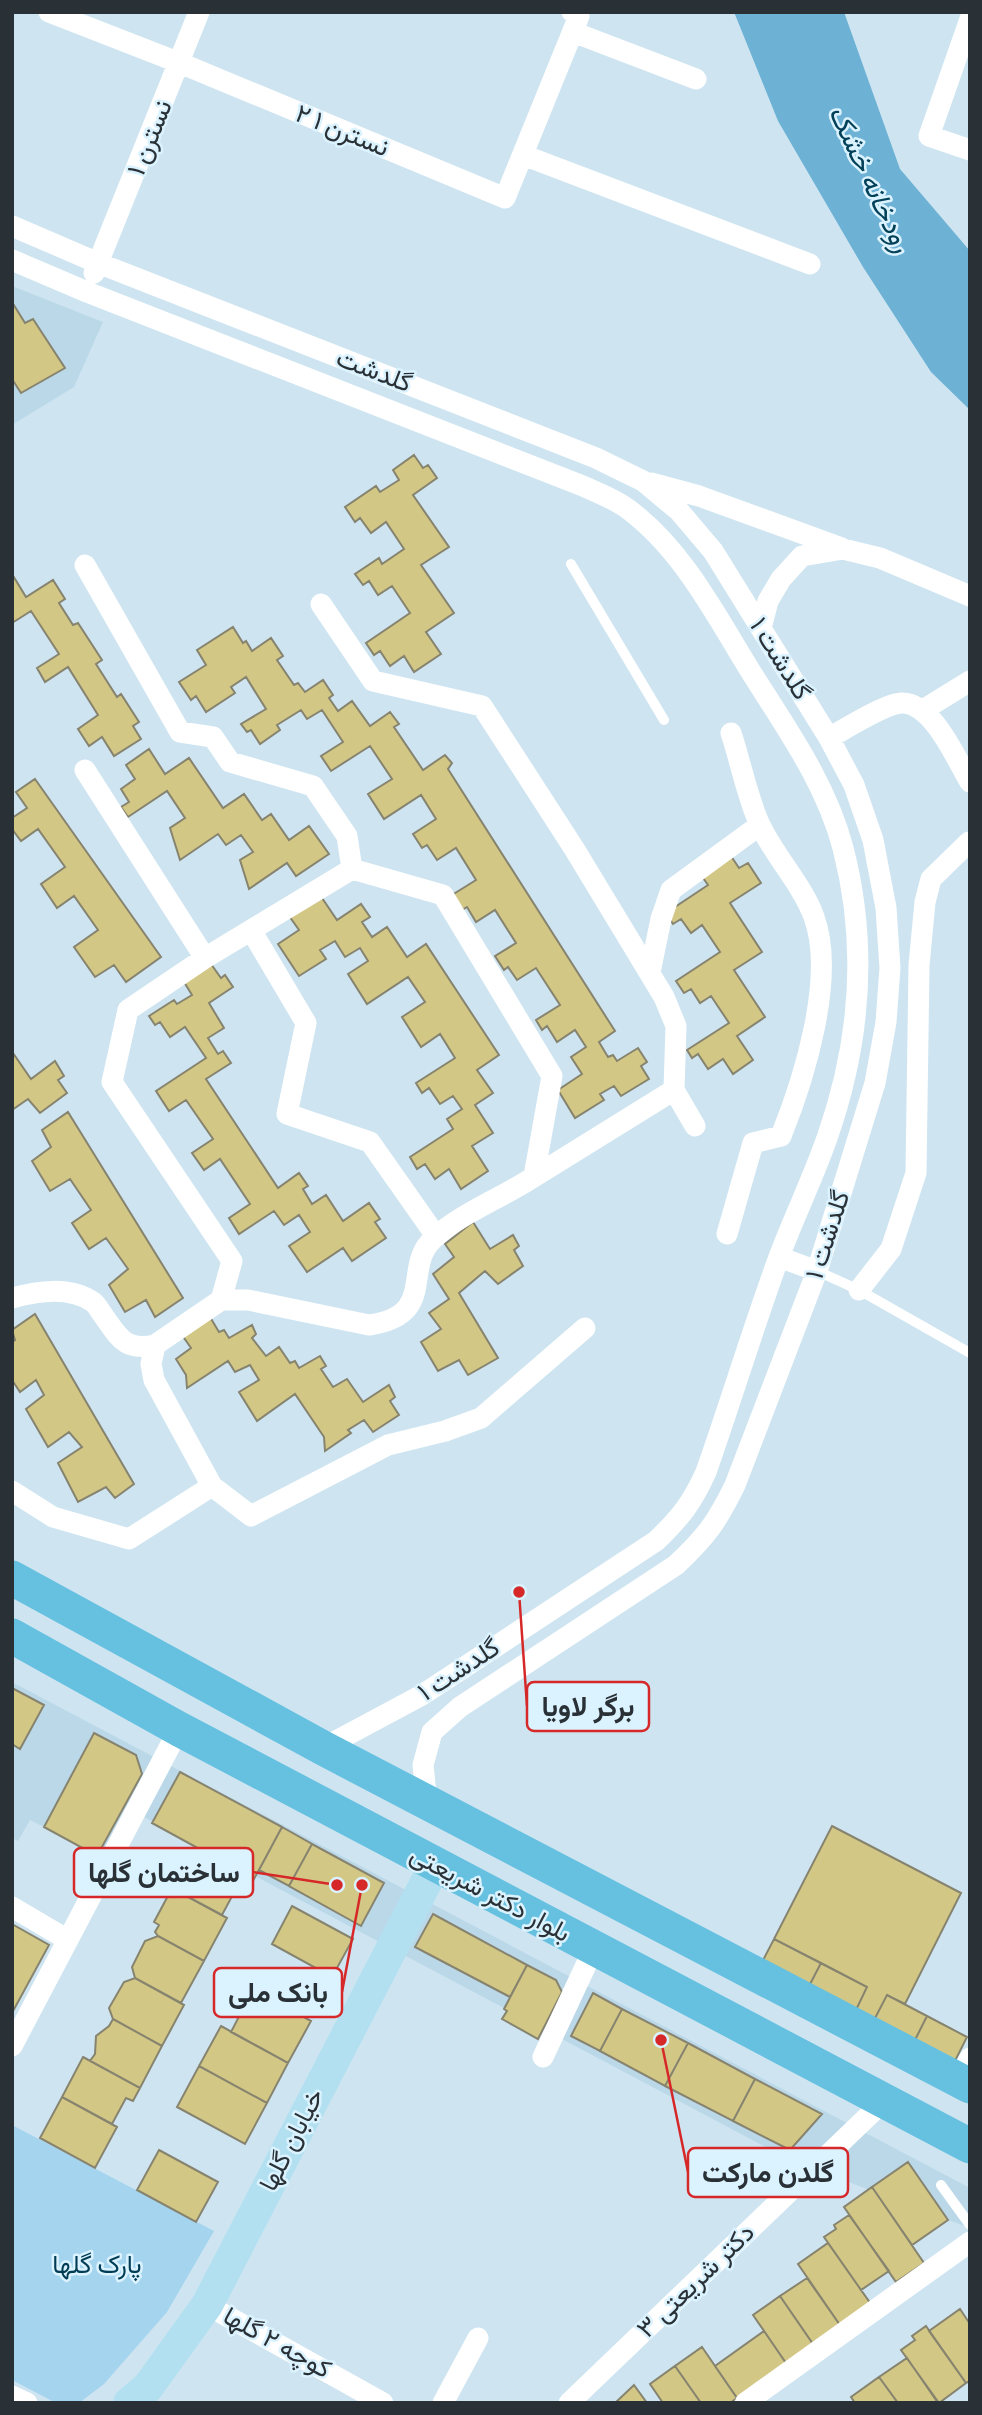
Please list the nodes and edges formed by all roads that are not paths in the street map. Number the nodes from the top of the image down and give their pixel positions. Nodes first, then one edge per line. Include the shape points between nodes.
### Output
1 (49, 12) edge
2 (200, 12) edge
3 (970, 19) edge
4 (575, 20) edge
5 (180, 64) junction
6 (696, 79) dead end
7 (970, 150) edge
8 (523, 155) junction
9 (12, 226) edge
10 (12, 260) edge
11 (98, 263) junction
12 (810, 264) dead end
13 (87, 292) junction
14 (302, 342) junction
15 (291, 372) junction
16 (642, 481) junction
17 (847, 550) junction
18 (713, 551) joint
19 (571, 564) dead end
20 (85, 565) dead end
21 (688, 570) joint
22 (970, 596) edge
23 (321, 604) dead end
24 (761, 628) junction
25 (970, 681) edge
26 (923, 710) junction
27 (664, 720) dead end
28 (731, 733) dead end
29 (829, 738) junction
30 (85, 770) dead end
31 (970, 782) edge
32 (761, 825) junction
33 (970, 842) edge
34 (970, 861) edge
35 (352, 869) junction
36 (251, 930) junction
37 (205, 958) junction
38 (650, 972) junction
39 (674, 1090) junction
40 (695, 1126) dead end
41 (534, 1176) junction
42 (727, 1234) dead end
43 (436, 1237) junction
44 (779, 1257) junction
45 (817, 1271) junction
46 (859, 1290) junction
47 (12, 1298) edge
48 (222, 1300) junction
49 (585, 1328) dead end
50 (155, 1345) junction
51 (970, 1353) edge
52 (212, 1486) junction
53 (12, 1491) edge
54 (12, 1578) edge
55 (533, 1621) junction
56 (12, 1636) edge
57 (552, 1647) junction
58 (179, 1729) junction
59 (323, 1748) junction
60 (427, 1803) junction
61 (435, 1865) junction
62 (12, 1907) edge
63 (641, 1914) junction
64 (68, 1940) junction
65 (605, 1954) junction
66 (12, 2046) edge
67 (542, 2057) dead end
68 (966, 2074) edge
69 (884, 2101) junction
70 (970, 2146) edge
71 (942, 2185) dead end
72 (970, 2225) edge
73 (970, 2242) edge
74 (207, 2305) junction
75 (478, 2338) dead end
76 (12, 2396) edge
77 (27, 2403) edge
78 (129, 2403) edge
79 (383, 2403) edge
80 (443, 2403) edge
81 (569, 2403) edge
82 (745, 2403) edge

1 - 5 street, ۲ نسترن ۱
2 - 5 street, نسترن ۱
3 - 7 street via 929,136
4 - 6 street
4 - 8 street
5 - 8 street, ۲ نسترن ۱ via 505,198
5 - 11 street, نسترن ۱
8 - 12 street
9 - 11 street, گلدشت
10 - 13 street, گلدشت
11 - 13 street, نسترن ۱
11 - 14 street, گلدشت
13 - 15 street, گلدشت
14 - 15 street
14 - 16 street, گلدشت via 596,458
15 - 21 street, گلدشت via 626,507 657,533
16 - 17 street via 699,496
16 - 18 street, گلدشت via 679,511
17 - 22 street via 880,558
17 - 24 street via 802,556 768,601
18 - 24 street, گلدشت ۱
19 - 27 lane
20 - 35 street via 180,732 213,737 230,762 313,786 346,836
21 - 44 street, گلدشت ۱ via 825,797 843,848 855,912 859,968 845,1076 827,1137
23 - 38 street via 373,681 482,706
24 - 29 street, گلدشت ۱
25 - 26 street
26 - 29 street via 901,703
26 - 31 street
28 - 32 street
29 - 45 street, گلدشت ۱ via 854,785 873,840 886,908 890,968 875,1083
30 - 37 street
32 - 38 street via 671,890
32 - 42 street via 815,918 822,966 813,1037 789,1116 781,1136 753,1143
33 - 34 street
33 - 46 street via 930,879 919,965 916,1173 891,1249
35 - 36 street
35 - 41 street via 443,895 552,1076
36 - 37 street
36 - 43 street via 306,1023 286,1114 370,1142
37 - 48 street via 128,1010 113,1082 232,1261
38 - 39 street via 676,1027
39 - 40 street
39 - 41 street
41 - 43 street
43 - 48 street via 422,1255 414,1298 386,1322 369,1325 248,1300
44 - 45 street
44 - 55 street, گلدشت ۱ via 694,1499 656,1541
45 - 46 lane
45 - 57 street, گلدشت ۱ via 721,1515 676,1565
46 - 51 lane
47 - 50 street via 67,1291 94,1303 128,1345
48 - 50 street
49 - 52 street via 481,1418 388,1445 251,1516
50 - 52 street via 154,1381
52 - 53 street via 129,1539 53,1517
54 - 59 main road, بلوار دکتر شریعتی
55 - 57 street
55 - 59 street, گلدشت ۱ via 422,1695
56 - 58 main road, بلوار دکتر شریعتی
57 - 60 street, گلدشت ۱ via 460,1707 432,1732 423,1765
58 - 61 main road, بلوار دکتر شریعتی
58 - 64 street
59 - 60 main road, بلوار دکتر شریعتی
60 - 63 main road, بلوار دکتر شریعتی
61 - 65 main road, بلوار دکتر شریعتی
61 - 74 street, خیابان گلها
62 - 64 street
63 - 65 main road
63 - 68 main road, بلوار دکتر شریعتی
64 - 66 street
65 - 67 street
65 - 69 main road, بلوار دکتر شریعتی
69 - 70 main road, بلوار دکتر شریعتی
69 - 81 street, ۳ دکتر شریعتی
71 - 72 lane
73 - 82 street
74 - 78 street, خیابان گلها via 148,2387
74 - 79 street, کوچه ۲ گلها
75 - 80 street
76 - 77 street

